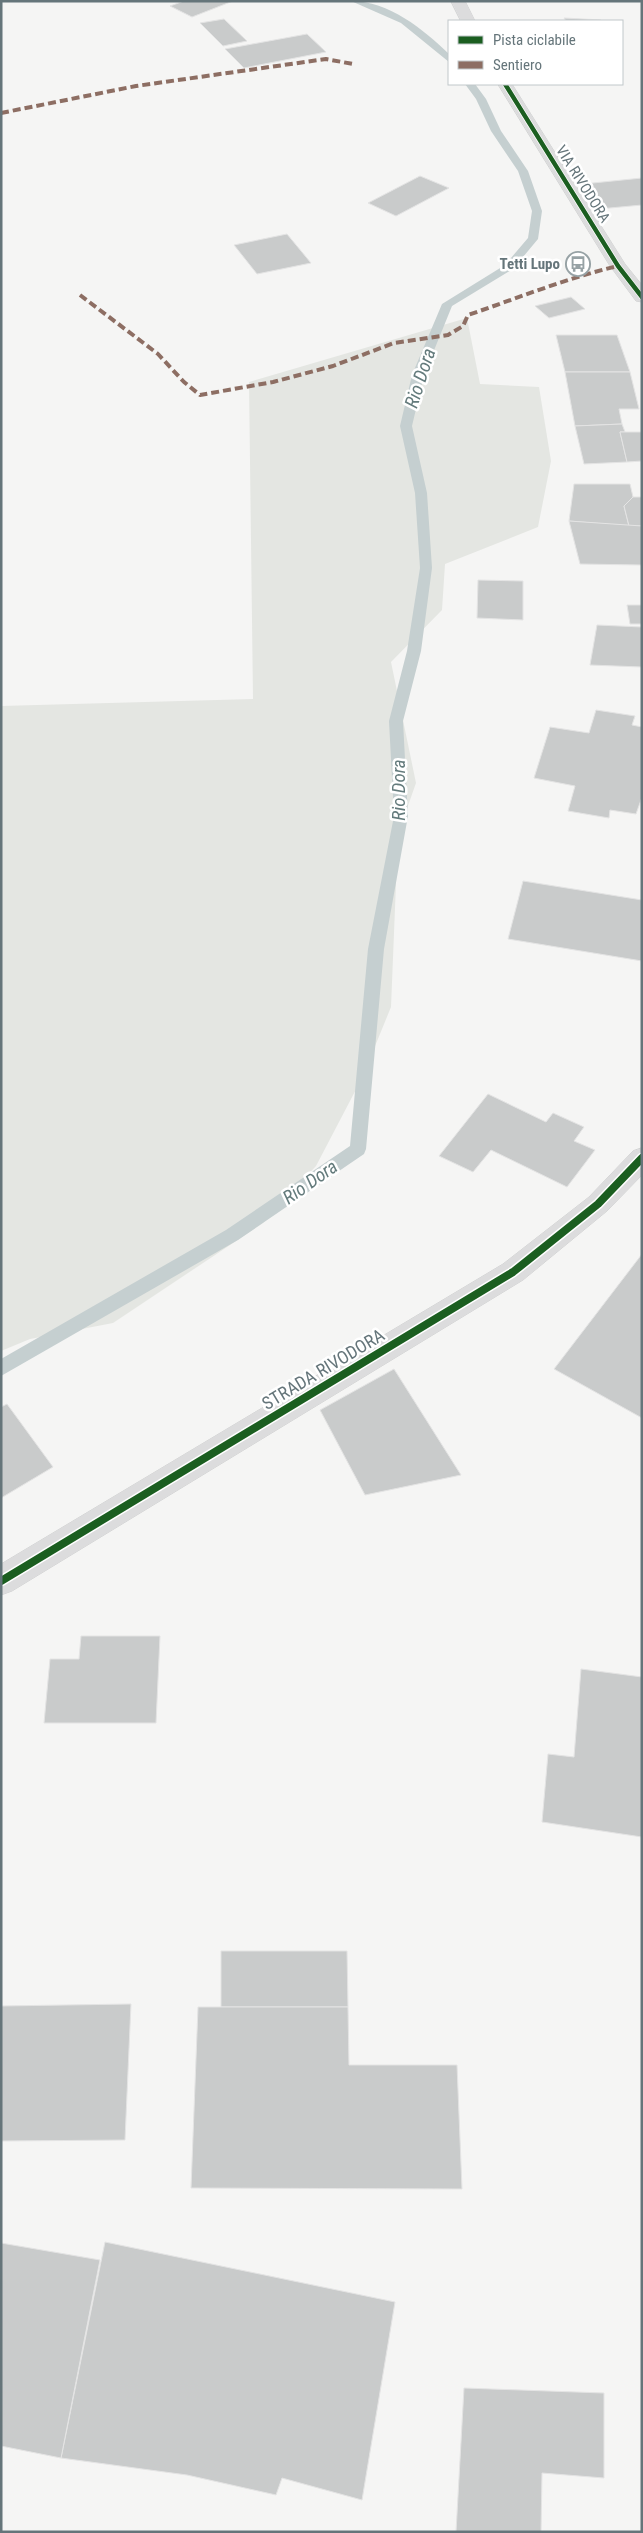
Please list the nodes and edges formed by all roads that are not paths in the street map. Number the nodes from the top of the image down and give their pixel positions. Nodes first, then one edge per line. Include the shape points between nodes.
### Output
1 (458, 1) edge
2 (468, 20) edge
3 (506, 85) edge
4 (642, 297) edge
5 (642, 1158) edge
6 (1, 1581) edge

1 - 2 street
3 - 4 street, VIA RIVODORA via 618,266
5 - 6 street, STRADA RIVODORA via 598,1204 513,1272

